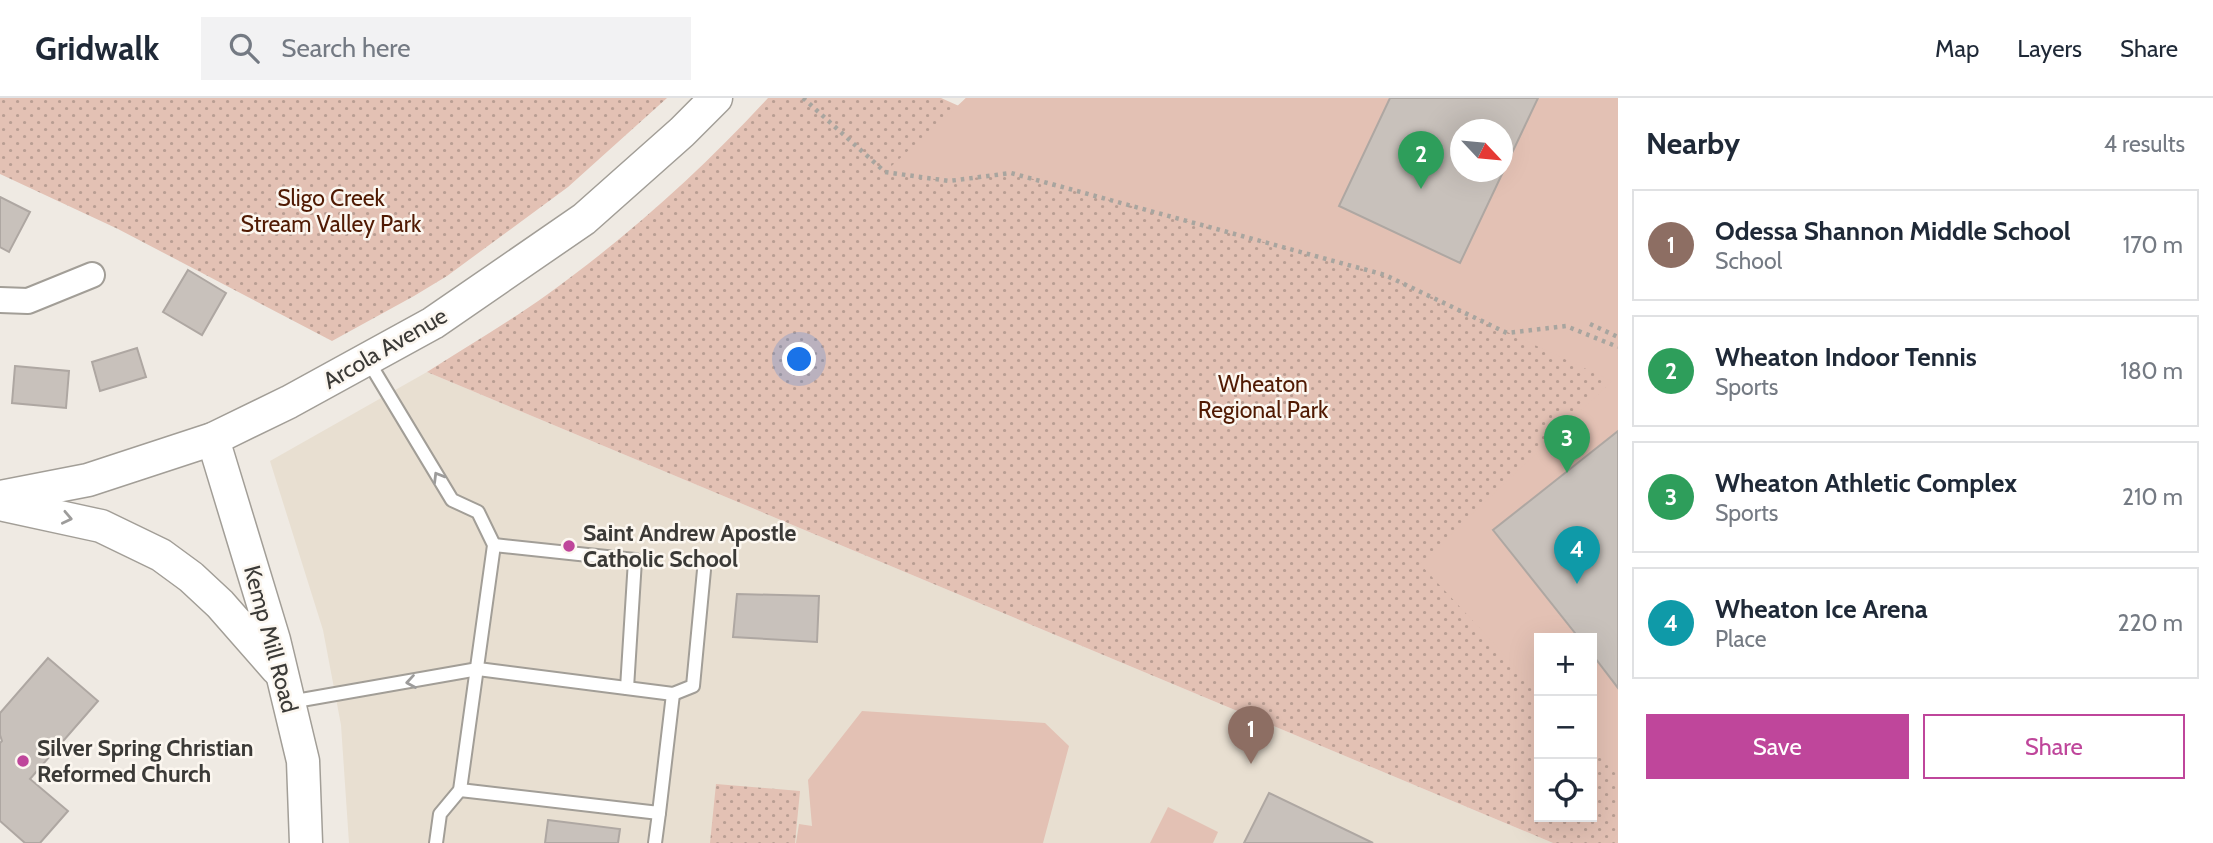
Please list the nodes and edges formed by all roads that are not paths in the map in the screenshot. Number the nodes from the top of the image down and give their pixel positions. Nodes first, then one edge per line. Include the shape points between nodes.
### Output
1 (716, 98) edge
2 (92, 275) dead end
3 (0, 300) edge
4 (367, 359) junction
5 (213, 439) junction
6 (0, 497) edge
7 (0, 504) edge
8 (495, 545) junction
9 (704, 570) dead end
10 (478, 669) junction
11 (285, 688) junction
12 (627, 688) junction
13 (673, 694) junction
14 (460, 790) junction
15 (659, 813) junction
16 (306, 843) edge
17 (436, 843) edge
18 (655, 843) edge

1 - 4 street, Arcola Avenue via 583,219 433,323
2 - 3 street via 28,301
4 - 5 street, Arcola Avenue
8 -> 4 lane via 478,512 452,500
5 - 6 street, Arcola Avenue via 88,480
5 - 11 street, Kemp Mill Road
7 -> 11 street via 101,526 161,555 220,604
8 - 10 lane
8 - 12 lane via 635,560
9 - 13 lane via 693,686
10 -> 11 lane
10 - 12 lane
10 - 14 lane
11 - 16 street, Kemp Mill Road via 303,761
12 - 13 lane
13 - 15 lane
14 - 15 lane
14 - 17 lane via 440,814
15 - 18 lane

